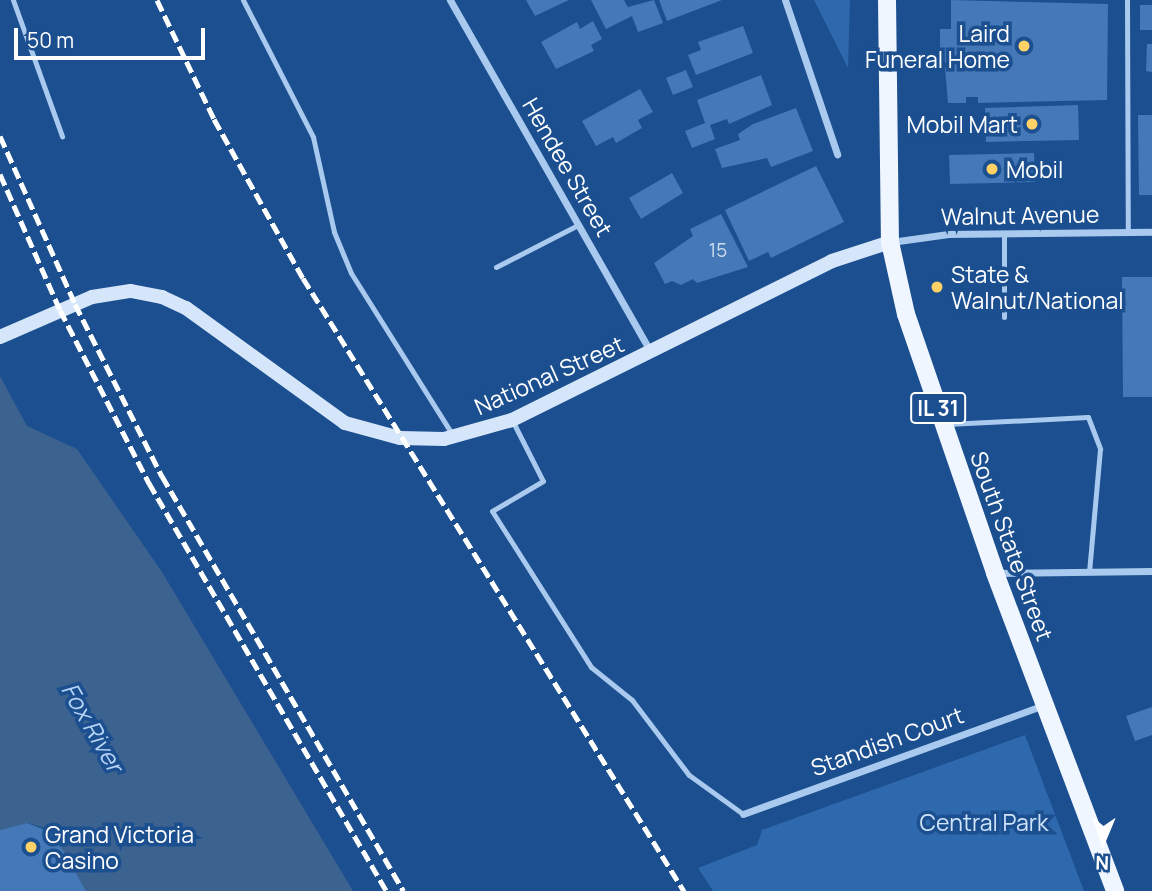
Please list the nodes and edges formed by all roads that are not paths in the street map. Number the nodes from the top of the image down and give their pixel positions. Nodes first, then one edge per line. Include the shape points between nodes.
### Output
1 (13, 0) edge
2 (243, 0) edge
3 (450, 0) edge
4 (785, 0) edge
5 (887, 0) edge
6 (1127, 0) edge
7 (62, 136) dead end
8 (837, 154) dead end
9 (578, 225) junction
10 (1128, 232) junction
11 (1152, 232) edge
12 (1004, 233) junction
13 (890, 242) junction
14 (496, 267) dead end
15 (1004, 317) dead end
16 (0, 337) edge
17 (652, 354) junction
18 (512, 420) junction
19 (944, 424) junction
20 (454, 437) junction
21 (1152, 571) edge
22 (1089, 572) junction
23 (995, 573) junction
24 (1044, 705) junction
25 (743, 814) joint
26 (1115, 891) edge

1 - 7 lane
2 - 20 lane via 313,137 334,232 351,273
3 - 9 street, Hendee Street
4 - 8 street
5 - 13 main road, South State Street / IL 31
6 - 10 lane
9 - 14 lane
9 - 17 street, Hendee Street
10 - 11 street, Walnut Avenue
10 - 12 street, Walnut Avenue
12 - 13 street, Walnut Avenue
12 - 15 lane
13 - 17 street, National Street via 832,261
13 - 19 main road, South State Street / IL 31 via 906,314
16 - 20 street, National Street via 92,297 131,291 162,297 187,308 345,423 400,438
17 - 18 street, National Street
18 - 20 street, National Street
18 - 25 lane via 543,481 492,511 591,667 632,700 689,775
19 - 22 lane via 1088,417 1100,449
19 - 23 main road, South State Street / IL 31
21 - 22 street
22 - 23 street
23 - 24 main road, South State Street / IL 31
24 - 25 street, Standish Court
24 - 26 main road, South State Street / IL 31

